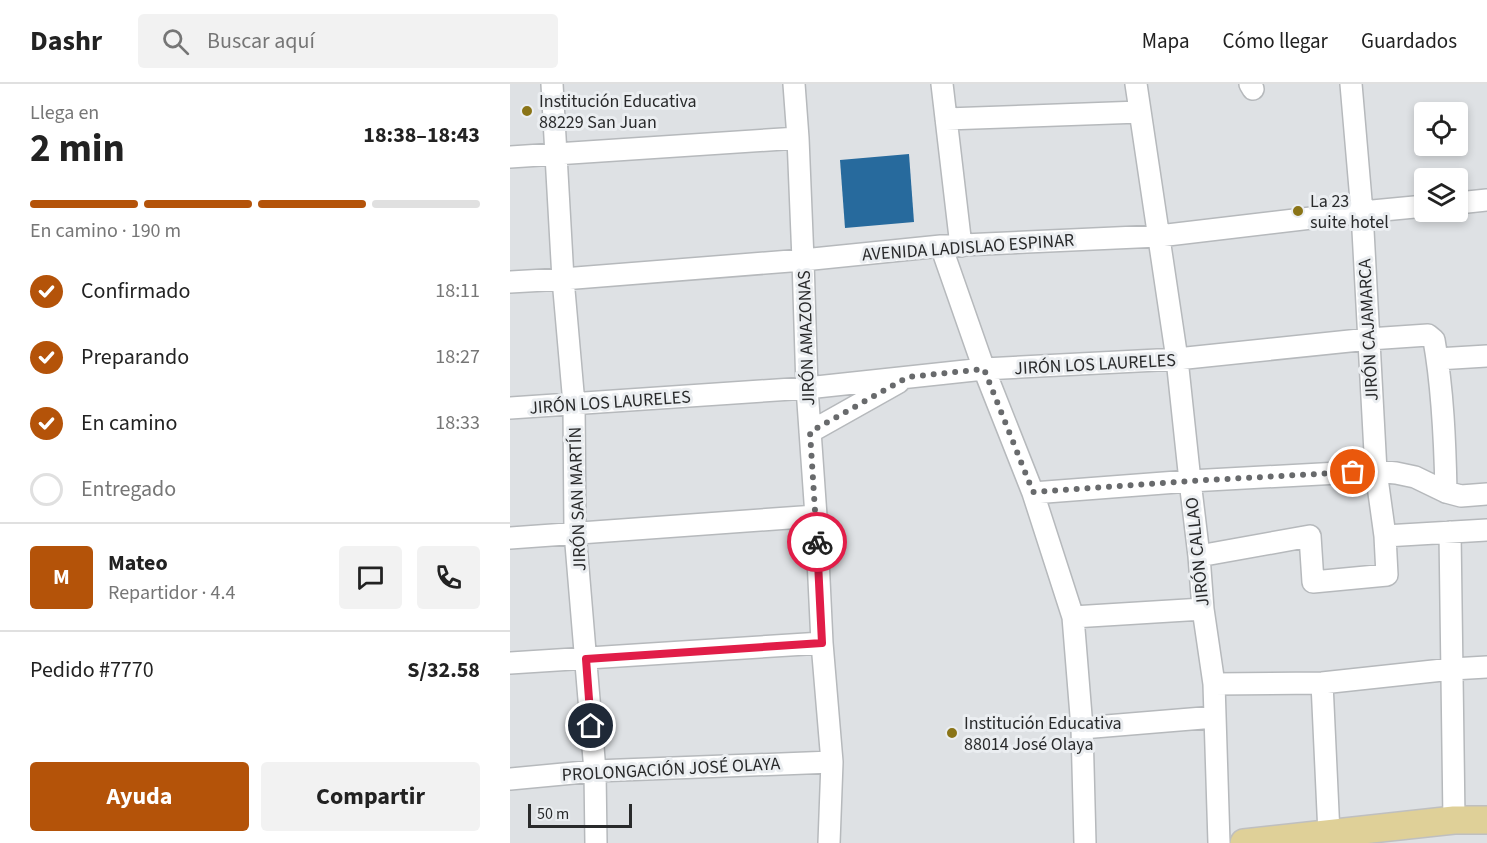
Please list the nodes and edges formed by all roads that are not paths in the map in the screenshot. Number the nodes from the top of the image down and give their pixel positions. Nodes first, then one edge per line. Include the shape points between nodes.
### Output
1 (552, 84) edge
2 (794, 84) edge
3 (942, 84) edge
4 (1136, 84) edge
5 (1352, 84) edge
6 (1140, 112) junction
7 (946, 119) junction
8 (798, 138) junction
9 (555, 154) junction
10 (510, 157) edge
11 (1487, 200) edge
12 (1468, 202) edge
13 (1414, 207) edge
14 (1362, 212) junction
15 (1159, 236) junction
16 (951, 246) junction
17 (803, 260) junction
18 (563, 279) junction
19 (510, 282) edge
20 (1369, 339) junction
21 (1487, 356) edge
22 (1177, 359) junction
23 (1437, 359) junction
24 (984, 369) junction
25 (908, 377) junction
26 (807, 388) junction
27 (574, 405) junction
28 (510, 408) edge
29 (810, 432) junction
30 (1376, 471) junction
31 (1190, 481) junction
32 (1033, 492) junction
33 (1446, 492) junction
34 (1487, 494) edge
35 (816, 516) junction
36 (1487, 530) edge
37 (575, 532) junction
38 (1449, 532) junction
39 (1385, 536) junction
40 (510, 538) edge
41 (1199, 556) junction
42 (1203, 609) junction
43 (1073, 617) junction
44 (822, 643) junction
45 (586, 659) junction
46 (510, 663) edge
47 (1487, 667) edge
48 (1452, 669) junction
49 (1322, 683) junction
50 (1214, 684) junction
51 (1215, 717) junction
52 (1082, 728) junction
53 (832, 762) junction
54 (596, 771) junction
55 (510, 779) edge
56 (1454, 820) junction
57 (1487, 820) edge
58 (1329, 834) junction
59 (597, 843) edge
60 (829, 843) edge
61 (1085, 843) edge
62 (1219, 843) edge
63 (1244, 843) edge

1 - 9 street, JIRÓN SAN MARTÍN
2 - 8 street, JIRÓN AMAZONAS
3 - 7 street
4 - 6 street, JIRÓN CALLAO
5 - 14 street, JIRÓN CAJAMARCA
6 - 7 street
6 - 15 street, JIRÓN CALLAO
7 - 16 street
8 - 9 street
8 - 17 street, JIRÓN AMAZONAS
9 - 10 street
9 - 18 street, JIRÓN SAN MARTÍN
11 - 12 street
13 - 14 street, AVENIDA LADISLAO ESPINAR
14 - 15 street, AVENIDA LADISLAO ESPINAR
14 - 20 street, JIRÓN CAJAMARCA
15 - 16 street, AVENIDA LADISLAO ESPINAR
15 - 22 street, JIRÓN CALLAO
16 - 17 street, AVENIDA LADISLAO ESPINAR
16 - 24 street
17 - 18 street, AVENIDA LADISLAO ESPINAR
17 - 26 street, JIRÓN AMAZONAS
18 - 19 street, AVENIDA LADISLAO ESPINAR
18 - 27 street, JIRÓN SAN MARTÍN
20 - 22 street, JIRÓN LOS LAURELES
20 - 23 street, JIRÓN LOS LAURELES via 1428,335 1434,340
20 - 30 street, JIRÓN CAJAMARCA
21 - 23 street
22 - 24 street, JIRÓN LOS LAURELES
22 - 31 street, JIRÓN CALLAO
23 - 33 street
24 - 25 street, JIRÓN LOS LAURELES
24 - 32 street
25 - 26 street, JIRÓN LOS LAURELES
25 - 29 street
26 - 27 street, JIRÓN LOS LAURELES
26 - 29 street, JIRÓN AMAZONAS
27 - 28 street, JIRÓN LOS LAURELES
27 - 37 street, JIRÓN SAN MARTÍN
29 - 35 street, JIRÓN AMAZONAS
30 - 31 street
30 - 33 street via 1415,477
30 - 39 street, JIRÓN CAJAMARCA
31 - 32 street
31 - 41 street, JIRÓN CALLAO
32 - 43 street
33 - 34 street via 1461,496
35 - 37 street
35 - 44 street, JIRÓN AMAZONAS
36 - 38 street
37 - 40 street
37 - 45 street, JIRÓN SAN MARTÍN
38 - 39 street
38 - 48 street
39 - 41 street, JIRÓN CAJAMARCA via 1387,575 1313,582 1310,536
41 - 42 street, JIRÓN CALLAO
42 - 43 street
42 - 50 street, JIRÓN CALLAO
43 - 52 street
44 - 45 street
44 - 53 street, JIRÓN AMAZONAS
45 - 46 street
45 - 54 street, JIRÓN SAN MARTÍN
47 - 48 street
48 - 49 street
48 - 56 street
49 - 50 street
49 - 58 street
50 - 51 street, JIRÓN CALLAO
51 - 52 street
51 - 62 street, JIRÓN CALLAO
52 - 61 street
53 - 54 street, PROLONGACIÓN JOSÉ OLAYA
53 - 60 street, JIRÓN AMAZONAS
54 - 55 street, PROLONGACIÓN JOSÉ OLAYA
54 - 59 street, JIRÓN SAN MARTÍN
56 - 57 main road
56 - 58 main road
58 - 63 main road

